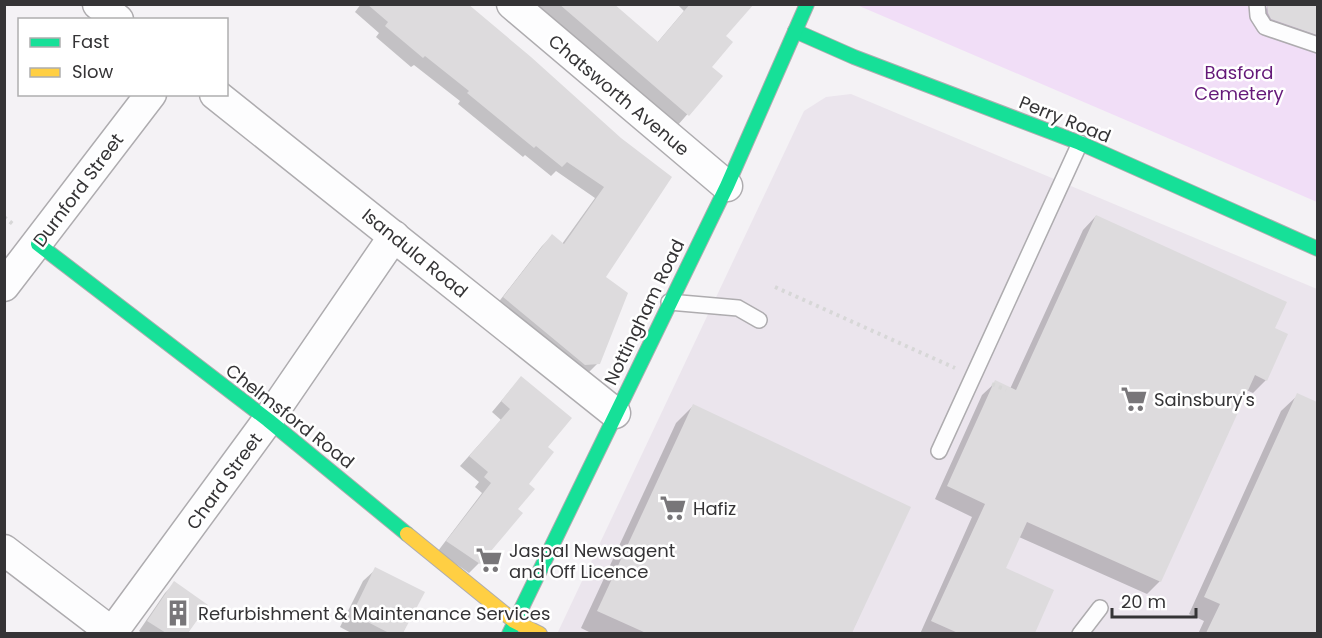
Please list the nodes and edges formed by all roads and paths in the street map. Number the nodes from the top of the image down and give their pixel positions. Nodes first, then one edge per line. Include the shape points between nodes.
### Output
1 (98, 4) edge
2 (512, 4) edge
3 (807, 4) edge
4 (1257, 4) edge
5 (116, 18) edge
6 (795, 31) junction
7 (1317, 45) edge
8 (149, 96) edge
9 (218, 96) edge
10 (1080, 143) junction
11 (727, 186) junction
12 (394, 236) junction
13 (38, 244) junction
14 (1317, 249) edge
15 (4, 286) edge
16 (775, 287) dead end
17 (669, 302) junction
18 (759, 320) dead end
19 (973, 376) junction
20 (1005, 390) dead end
21 (615, 413) junction
22 (268, 420) junction
23 (939, 450) dead end
24 (4, 550) edge
25 (1101, 608) dead end
26 (512, 627) edge
27 (112, 633) edge
28 (540, 633) edge
29 (1080, 633) edge

1 - 5 street
2 - 11 street, Chatsworth Avenue
3 - 6 street, Nottingham Road
4 - 7 lane via 1265,27
6 - 10 street, Perry Road
6 - 11 street, Nottingham Road
8 - 13 street, Durnford Street
9 - 12 street, Isandula Road
10 - 14 street, Perry Road
10 - 19 lane
11 - 17 street, Nottingham Road
12 - 21 street, Isandula Road
12 - 22 street, Chard Street
13 - 15 street, Durnford Street
13 - 22 street, Chelmsford Road
16 - 19 path
17 - 18 lane via 738,308
17 - 21 street, Nottingham Road
19 - 20 path
19 - 23 lane
21 - 26 street, Nottingham Road
22 - 26 street, Chelmsford Road
22 - 27 street, Chard Street
24 - 27 street
25 - 29 lane
26 - 28 street, Chelmsford Road

